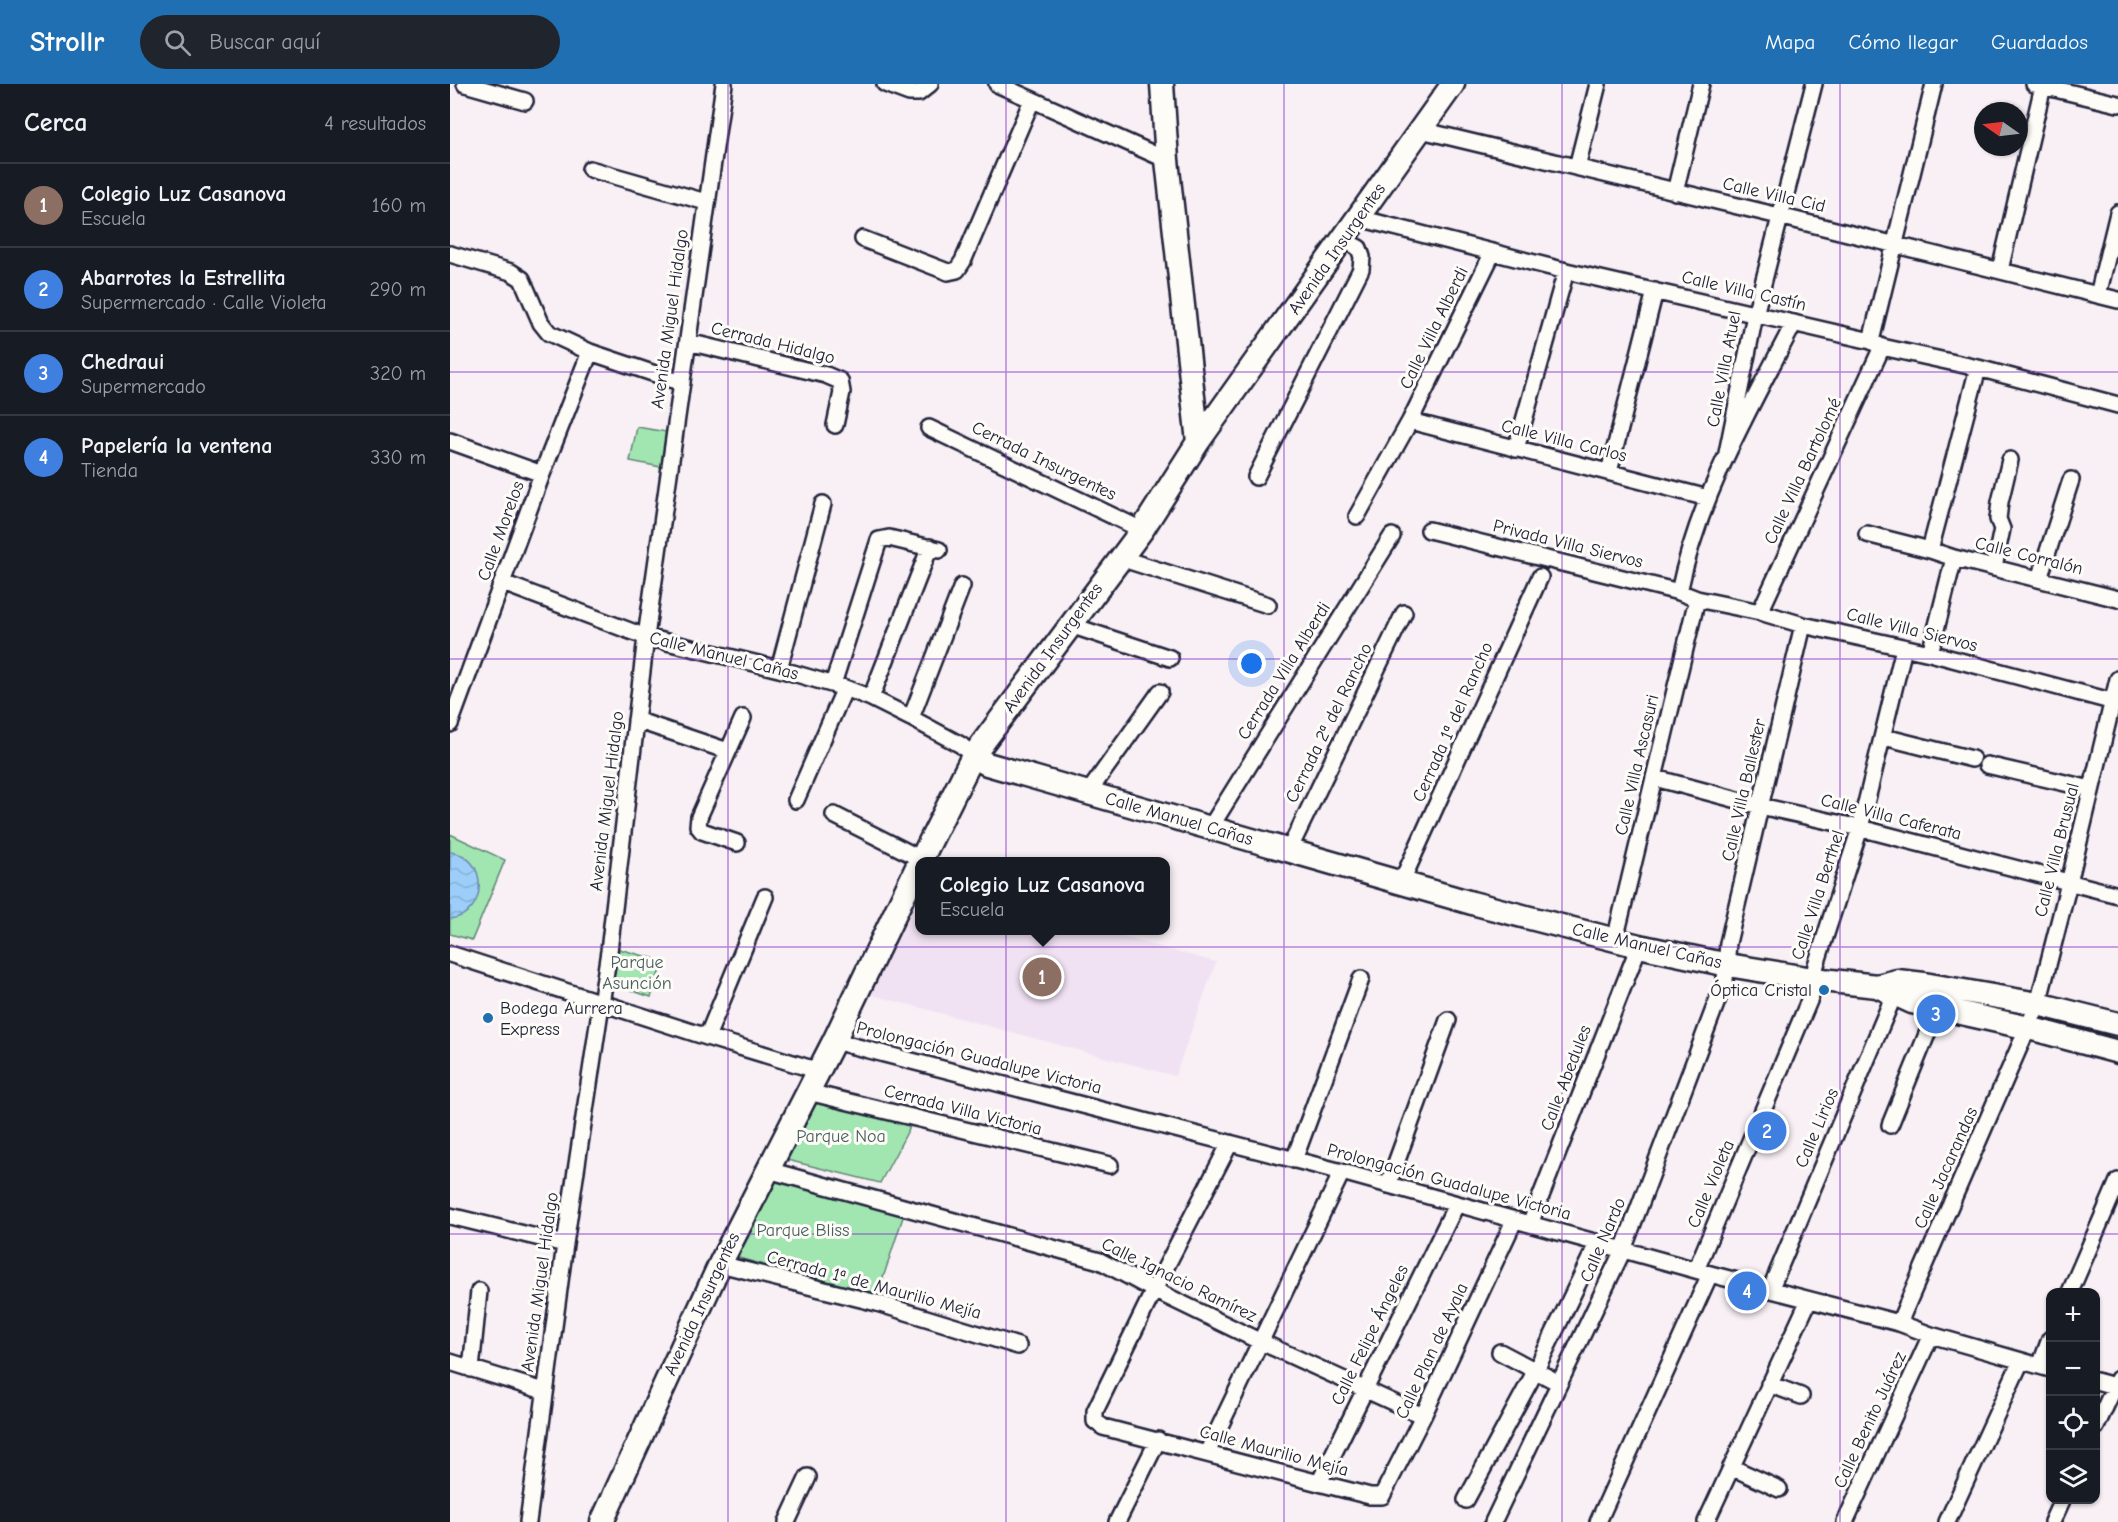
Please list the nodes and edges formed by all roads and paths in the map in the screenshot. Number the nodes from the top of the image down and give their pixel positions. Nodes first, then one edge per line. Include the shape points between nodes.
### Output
1 (465, 84) edge
2 (724, 84) edge
3 (885, 84) edge
4 (930, 84) edge
5 (997, 84) edge
6 (1162, 84) edge
7 (1453, 84) edge
8 (1598, 84) edge
9 (1701, 84) edge
10 (1814, 84) edge
11 (1934, 84) edge
12 (2039, 85) edge
13 (1032, 100) junction
14 (525, 101) dead end
15 (2118, 105) edge
16 (1421, 130) junction
17 (1167, 160) junction
18 (1577, 167) junction
19 (590, 169) dead end
20 (1675, 192) junction
21 (706, 202) junction
22 (2118, 213) edge
23 (1779, 216) junction
24 (1359, 218) junction
25 (863, 239) dead end
26 (1344, 240) junction
27 (1894, 244) junction
28 (1493, 252) junction
29 (450, 254) edge
30 (2000, 270) junction
31 (1566, 271) junction
32 (1655, 291) junction
33 (2098, 295) junction
34 (2118, 300) edge
35 (1755, 315) junction
36 (1794, 323) junction
37 (688, 342) junction
38 (1877, 344) junction
39 (590, 352) junction
40 (1978, 368) junction
41 (682, 383) junction
42 (2118, 405) edge
43 (1410, 421) junction
44 (835, 425) dead end
45 (929, 428) dead end
46 (450, 441) edge
47 (1198, 442) junction
48 (1516, 449) junction
49 (1727, 453) junction
50 (2010, 460) dead end
51 (1609, 472) junction
52 (542, 474) junction
53 (1256, 477) dead end
54 (2071, 480) dead end
55 (1708, 498) junction
56 (822, 504) dead end
57 (1358, 516) dead end
58 (1142, 530) junction
59 (1430, 530) dead end
60 (1867, 534) dead end
61 (1392, 536) dead end
62 (1930, 550) junction
63 (1120, 558) junction
64 (1954, 558) junction
65 (1995, 567) junction
66 (1540, 577) dead end
67 (2039, 579) junction
68 (503, 583) junction
69 (962, 586) dead end
70 (1679, 592) junction
71 (1697, 599) junction
72 (2118, 599) edge
73 (1268, 605) dead end
74 (1760, 612) junction
75 (1404, 613) dead end
76 (1070, 625) junction
77 (1803, 625) junction
78 (646, 637) junction
79 (1904, 648) junction
80 (1930, 653) junction
81 (1170, 658) dead end
82 (778, 669) junction
83 (2118, 679) edge
84 (839, 686) junction
85 (1160, 692) dead end
86 (871, 698) junction
87 (2115, 702) edge
88 (744, 718) dead end
89 (911, 718) junction
90 (636, 720) junction
91 (450, 722) edge
92 (1884, 737) junction
93 (728, 751) junction
94 (973, 756) junction
95 (1972, 759) dead end
96 (1987, 765) dead end
97 (1654, 778) junction
98 (2091, 789) junction
99 (1088, 793) junction
100 (796, 800) dead end
101 (1760, 806) junction
102 (834, 816) dead end
103 (1210, 828) junction
104 (1860, 828) junction
105 (737, 843) dead end
106 (1289, 850) junction
107 (922, 857) edge
108 (915, 858) edge
109 (915, 871) edge
110 (1401, 883) junction
111 (2069, 883) junction
112 (2118, 895) edge
113 (765, 897) dead end
114 (1614, 940) junction
115 (1639, 945) junction
116 (450, 954) edge
117 (1728, 965) junction
118 (1360, 978) dead end
119 (1813, 979) junction
120 (1889, 988) junction
121 (602, 1003) junction
122 (2038, 1004) junction
123 (1938, 1007) junction
124 (1448, 1020) dead end
125 (2118, 1024) edge
126 (2028, 1028) junction
127 (707, 1038) junction
128 (834, 1041) junction
129 (2118, 1052) edge
130 (819, 1071) junction
131 (808, 1092) junction
132 (1890, 1125) dead end
133 (1230, 1143) junction
134 (1294, 1160) junction
135 (1110, 1165) dead end
136 (768, 1170) junction
137 (1342, 1172) junction
138 (2118, 1181) edge
139 (1388, 1185) junction
140 (1456, 1204) junction
141 (450, 1216) edge
142 (1514, 1221) junction
143 (1530, 1224) junction
144 (1598, 1242) junction
145 (565, 1244) junction
146 (1623, 1250) junction
147 (720, 1264) junction
148 (1703, 1272) junction
149 (2072, 1288) edge
150 (1154, 1290) junction
151 (1770, 1290) junction
152 (479, 1291) dead end
153 (1809, 1300) junction
154 (1899, 1323) junction
155 (1931, 1335) junction
156 (1259, 1341) junction
157 (2049, 1342) edge
158 (1018, 1346) dead end
159 (1500, 1352) dead end
160 (2021, 1361) junction
161 (450, 1362) edge
162 (2045, 1368) edge
163 (471, 1369) junction
164 (1536, 1370) junction
165 (2100, 1382) edge
166 (1559, 1383) junction
167 (1769, 1384) junction
168 (2117, 1384) edge
169 (1365, 1389) junction
170 (544, 1391) junction
171 (1801, 1396) dead end
172 (1423, 1416) junction
173 (2100, 1419) edge
174 (1158, 1440) junction
175 (1207, 1453) junction
176 (1731, 1467) junction
177 (808, 1477) dead end
178 (1319, 1483) junction
179 (1779, 1489) dead end
180 (1382, 1496) joint
181 (1466, 1500) dead end
182 (2060, 1504) edge
183 (528, 1522) edge
184 (602, 1522) edge
185 (787, 1522) edge
186 (1117, 1522) edge
187 (1493, 1522) edge
188 (1598, 1522) edge
189 (1706, 1522) edge
190 (1845, 1522) edge
191 (1947, 1522) edge
192 (2052, 1522) edge

1 - 14 street
2 - 21 street, Avenida Miguel Hidalgo
3 - 4 street via 919,93
5 - 13 street
6 - 17 street
7 - 16 street, Avenida Insurgentes
8 - 18 street
9 - 20 street
10 - 23 street, Calle Villa Atuel
11 - 27 street, Calle Villa Bartolomé
12 - 15 street
12 - 30 street
13 - 17 street
13 - 25 street via 957,270 948,272
16 - 18 street, Calle Villa Cid
16 - 24 street, Avenida Insurgentes
17 - 47 street
18 - 20 street, Calle Villa Cid
19 - 21 street
20 - 23 street, Calle Villa Cid
21 - 37 street, Avenida Miguel Hidalgo
22 - 33 street
23 - 27 street, Calle Villa Cid
23 - 35 street, Calle Villa Atuel
24 - 26 street, Avenida Insurgentes
24 - 28 street, Calle Villa Castín
26 - 47 street, Avenida Insurgentes
26 - 53 street via 1359,248 1361,269
27 - 30 street, Calle Villa Cid
27 - 38 street, Calle Villa Bartolomé
28 - 31 street, Calle Villa Castín
28 - 43 street, Calle Villa Alberdi
29 - 39 street via 511,272 522,279 549,333
30 - 33 street, Calle Villa Cid
31 - 32 street, Calle Villa Castín
31 - 48 street
32 - 35 street, Calle Villa Castín
32 - 51 street
33 - 34 street, Calle Villa Cid
35 - 36 street, Calle Villa Castín
35 - 49 street, Calle Villa Atuel
36 - 38 street, Calle Villa Castín
36 - 49 street
37 - 41 street, Avenida Miguel Hidalgo
37 - 44 street, Cerrada Hidalgo via 840,381 842,392
38 - 40 street, Calle Villa Castín
38 - 74 street, Calle Villa Bartolomé
39 - 41 street
39 - 52 street, Calle Morelos
40 - 42 street, Calle Villa Castín
40 - 62 street
41 - 78 street, Avenida Miguel Hidalgo
43 - 48 street, Calle Villa Carlos
43 - 57 street, Calle Villa Alberdi
45 - 58 street, Cerrada Insurgentes
46 - 52 street
47 - 58 street, Avenida Insurgentes
48 - 51 street, Calle Villa Carlos
49 - 55 street
50 - 65 street via 2000,502 1998,519 2002,529
51 - 55 street, Calle Villa Carlos
52 - 68 street, Calle Morelos
54 - 67 street
55 - 70 street via 1686,556
56 - 82 street
58 - 63 street, Avenida Insurgentes
59 - 70 street, Privada Villa Siervos
60 - 62 street, Calle Corralón
61 - 103 street, Cerrada Villa Alberdi
62 - 64 street, Calle Corralón
63 - 73 street
63 - 76 street, Avenida Insurgentes
64 - 65 street, Calle Corralón
64 - 80 street
65 - 67 street, Calle Corralón
66 - 110 street, Cerrada 1ª del Rancho
67 - 72 street, Calle Corralón
68 - 78 street, Calle Manuel Cañas
68 - 91 street, Calle Morelos
69 - 89 street
70 - 71 street, Privada Villa Siervos
71 - 74 street, Calle Villa Siervos
71 - 97 street, Calle Villa Ascasuri
74 - 77 street, Calle Villa Siervos
75 - 106 street, Cerrada 2ª del Rancho
76 - 81 street
76 - 94 street, Avenida Insurgentes
77 - 79 street, Calle Villa Siervos
77 - 101 street, Calle Villa Ballester
78 - 82 street, Calle Manuel Cañas
78 - 90 street, Avenida Miguel Hidalgo
79 - 80 street, Calle Villa Siervos
79 - 92 street, Calle Villa Berthel
80 - 87 street, Calle Villa Siervos
82 - 84 street, Calle Manuel Cañas
83 - 87 street, Calle Villa Brusual
84 - 86 street, Calle Manuel Cañas
84 - 86 street via 879,540 889,538 935,549
84 - 100 street
85 - 99 street
86 - 89 street, Calle Manuel Cañas
87 - 98 street, Calle Villa Brusual
88 - 93 street
89 - 94 street, Calle Manuel Cañas via 961,745
90 - 93 street
90 - 121 street, Avenida Miguel Hidalgo
92 - 95 street
92 - 104 street, Calle Villa Berthel
93 - 105 street via 698,826
94 - 99 street, Calle Manuel Cañas via 987,764
94 - 107 street, Avenida Insurgentes
96 - 98 street
97 - 101 street, Calle Villa Caferata
97 - 114 street, Calle Villa Ascasuri
98 - 111 street, Calle Villa Brusual
99 - 103 street, Calle Manuel Cañas
101 - 104 street, Calle Villa Caferata
101 - 117 street, Calle Villa Ballester via 1728,943
102 - 108 street
103 - 106 street, Calle Manuel Cañas
104 - 111 street, Calle Villa Caferata
104 - 119 street, Calle Villa Berthel
106 - 110 street, Calle Manuel Cañas
109 - 128 street, Avenida Insurgentes
110 - 114 street, Calle Manuel Cañas
111 - 112 street, Calle Villa Caferata
111 - 122 street, Calle Villa Brusual
113 - 127 street
114 - 115 street, Calle Manuel Cañas
115 - 117 street, Calle Manuel Cañas
115 - 143 street, Calle Abedules
116 - 121 street
117 - 119 street, Calle Manuel Cañas
117 - 146 street, Calle Nardo
118 - 134 street
119 - 120 street, Calle Manuel Cañas
119 - 148 street, Calle Violeta via 1811,996
120 - 122 street, Calle Manuel Cañas
120 - 123 street, Calle Manuel Cañas via 1912,1002
120 - 151 street, Calle Lirios
121 - 127 street
121 - 145 street, Avenida Miguel Hidalgo
122 - 125 street, Calle Manuel Cañas
122 - 126 street, Calle Villa Brusual
123 - 126 street, Calle Manuel Cañas
123 - 132 street
124 - 139 street
126 - 129 street, Calle Manuel Cañas
126 - 154 street, Calle Jacarandas
127 - 130 street
128 - 130 street, Avenida Insurgentes
128 - 133 street, Prolongación Guadalupe Victoria
130 - 131 street, Avenida Insurgentes
131 - 135 street, Cerrada Villa Victoria
131 - 136 street, Avenida Insurgentes
133 - 134 street, Prolongación Guadalupe Victoria
133 - 150 street
134 - 137 street, Prolongación Guadalupe Victoria
136 - 147 street, Avenida Insurgentes
136 - 150 street, Calle Ignacio Ramírez via 1100,1261
137 - 139 street, Prolongación Guadalupe Victoria
137 - 156 street
138 - 149 street
139 - 140 street, Prolongación Guadalupe Victoria
140 - 142 street, Prolongación Guadalupe Victoria
140 - 169 street, Calle Felipe Ángeles
141 - 145 street
142 - 143 street, Prolongación Guadalupe Victoria
142 - 172 street, Calle Plan de Ayala
143 - 144 street, Prolongación Guadalupe Victoria
144 - 146 street, Prolongación Guadalupe Victoria
144 - 164 street
145 - 170 street, Avenida Miguel Hidalgo
146 - 148 street, Prolongación Guadalupe Victoria
146 - 166 street, Calle Nardo
147 - 158 street, Cerrada 1ª de Maurilio Mejía via 877,1304
147 - 184 street, Avenida Insurgentes
148 - 151 street, Prolongación Guadalupe Victoria
148 - 188 street, Calle Violeta
150 - 156 street, Calle Ignacio Ramírez
150 - 174 street, Calle Maurilio Mejía via 1095,1411 1095,1420 1103,1427
151 - 153 street, Prolongación Guadalupe Victoria
152 - 163 street
153 - 154 street, Prolongación Guadalupe Victoria
153 - 167 street
154 - 155 street, Prolongación Guadalupe Victoria
155 - 160 street, Prolongación Guadalupe Victoria
155 - 190 street, Calle Benito Juárez
156 - 169 street, Calle Ignacio Ramírez
156 - 175 street
157 - 162 street
159 - 164 street
160 - 162 street, Prolongación Guadalupe Victoria
160 - 191 street
161 - 163 street
163 - 170 street
164 - 166 street
164 - 181 street
165 - 168 street
166 - 187 street, Calle Nardo
167 - 171 street
167 - 176 street
168 - 173 street
169 - 172 street, Calle Ignacio Ramírez
169 - 178 street, Calle Felipe Ángeles
170 - 183 street, Avenida Miguel Hidalgo
172 - 180 street, Calle Plan de Ayala
174 - 175 street, Calle Maurilio Mejía
174 - 186 street
175 - 178 street, Calle Maurilio Mejía
176 - 179 street
176 - 189 street
177 - 185 street
178 - 180 street, Calle Maurilio Mejía
182 - 192 street

